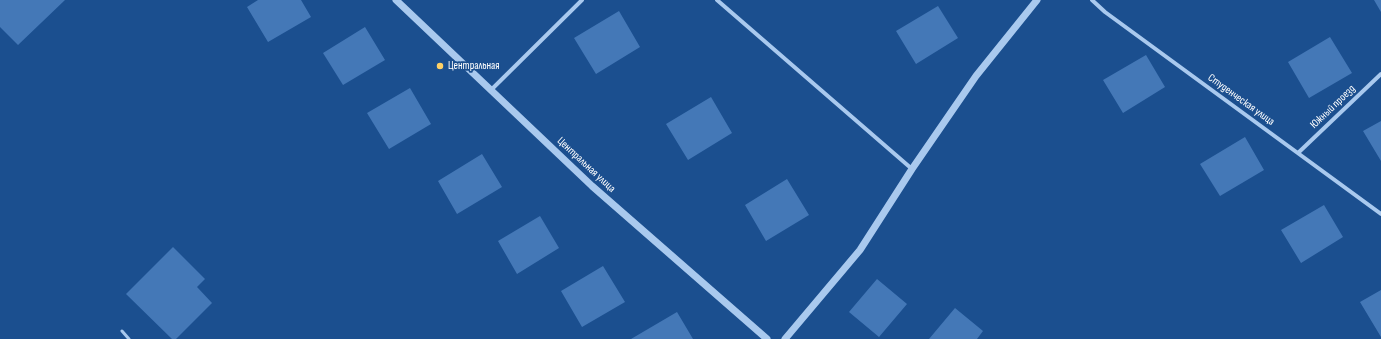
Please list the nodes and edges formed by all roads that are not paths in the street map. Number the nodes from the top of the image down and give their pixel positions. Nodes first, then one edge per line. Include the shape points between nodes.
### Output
1 (396, 0) edge
2 (582, 0) edge
3 (717, 0) edge
4 (1037, 0) edge
5 (1092, 0) edge
6 (1381, 74) edge
7 (491, 90) junction
8 (1298, 154) junction
9 (912, 169) junction
10 (1381, 214) edge
11 (122, 331) dead end
12 (129, 339) edge
13 (767, 339) edge
14 (785, 339) edge

1 - 7 street, Центральная улица
2 - 7 street
3 - 9 street
4 - 9 street via 976,76
5 - 8 street, Студенческая улица
6 - 8 street, Южный проезд
7 - 13 street, Центральная улица via 592,186
8 - 10 street, Студенческая улица
9 - 14 street via 860,250
11 - 12 lane

